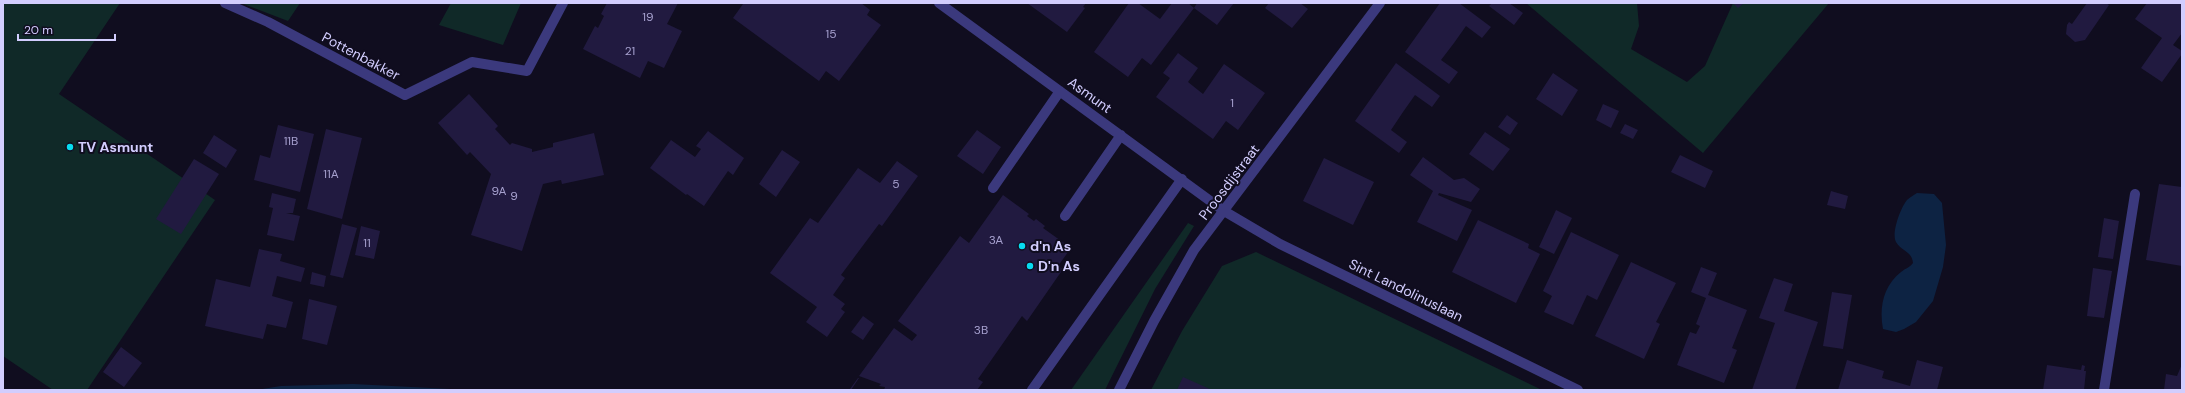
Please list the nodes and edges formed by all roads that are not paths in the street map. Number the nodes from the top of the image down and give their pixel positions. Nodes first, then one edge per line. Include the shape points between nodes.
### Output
1 (226, 3) edge
2 (563, 3) edge
3 (939, 3) edge
4 (1380, 3) edge
5 (1060, 91) junction
6 (1121, 135) junction
7 (1182, 179) junction
8 (994, 188) dead end
9 (2135, 194) dead end
10 (1224, 211) junction
11 (1065, 216) dead end
12 (1032, 390) edge
13 (1119, 390) edge
14 (1578, 390) edge
15 (2104, 390) edge

1 - 2 street, Pottenbakker via 268,22 405,95 472,62 527,71
3 - 5 street, Asmunt
4 - 10 street, Proosdijstraat
5 - 6 street, Asmunt
5 - 8 street
6 - 7 street, Asmunt
6 - 11 street
7 - 10 street, Asmunt
7 - 12 street
9 - 15 street
10 - 13 street, Proosdijstraat via 1194,250
10 - 14 street, Sint Landolinuslaan via 1280,244

